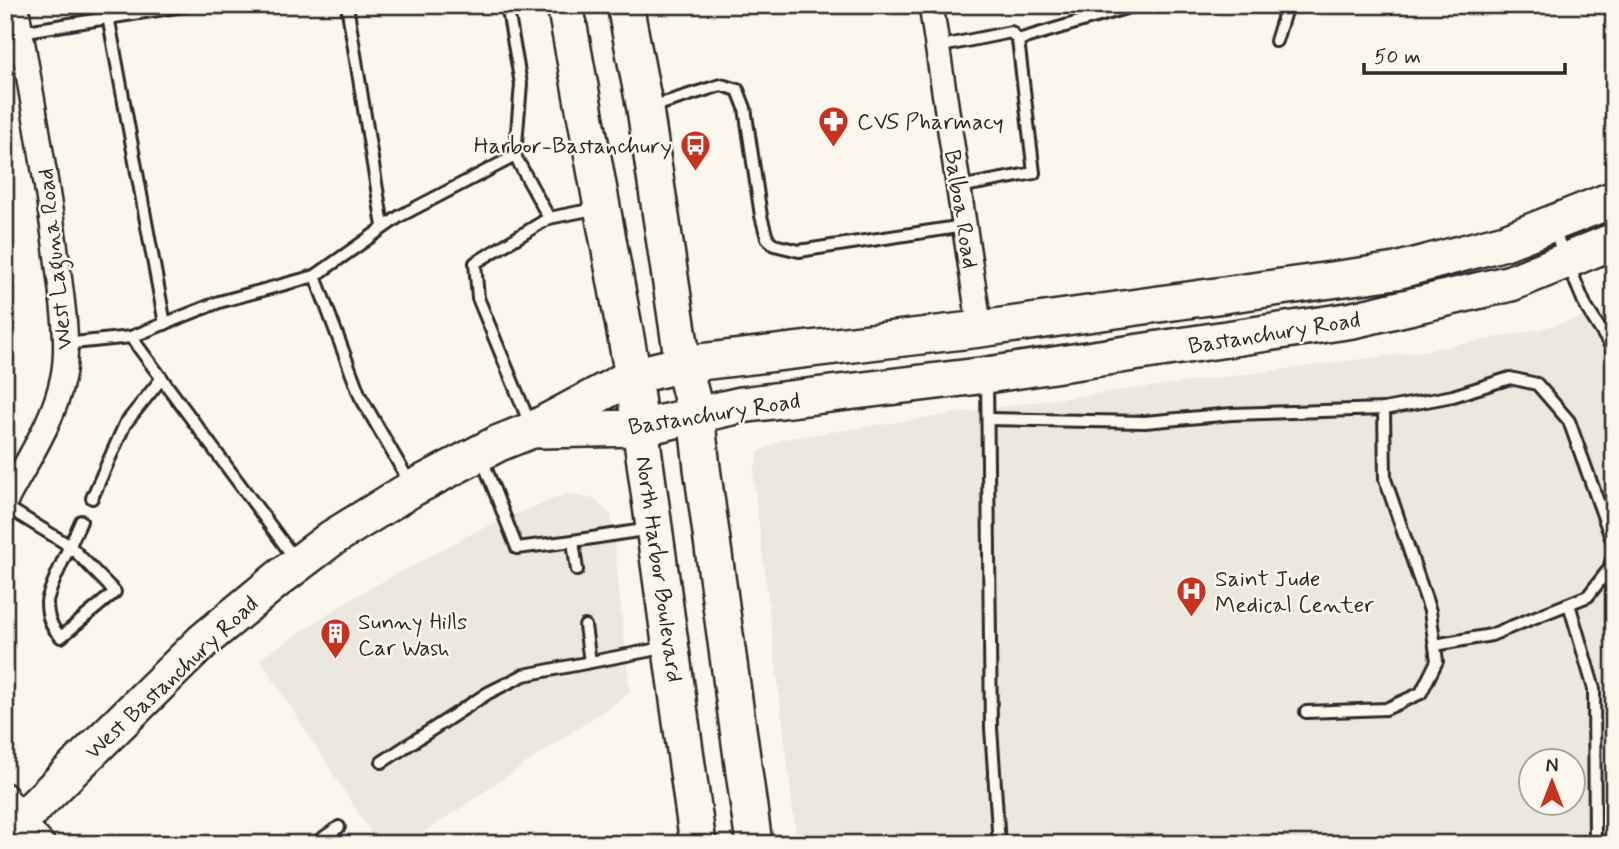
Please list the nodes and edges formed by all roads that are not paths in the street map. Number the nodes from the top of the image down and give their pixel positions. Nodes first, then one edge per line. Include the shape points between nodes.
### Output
1 (16, 5) edge
2 (106, 5) edge
3 (188, 5) edge
4 (347, 5) edge
5 (507, 5) edge
6 (565, 5) edge
7 (625, 5) edge
8 (932, 5) edge
9 (1136, 5) edge
10 (1287, 5) edge
11 (108, 18) junction
12 (20, 32) junction
13 (1018, 40) junction
14 (1276, 41) dead end
15 (937, 47) junction
16 (645, 109) junction
17 (514, 156) junction
18 (959, 187) junction
19 (1614, 198) edge
20 (601, 207) junction
21 (549, 218) junction
22 (1552, 225) junction
23 (383, 226) junction
24 (964, 226) junction
25 (1614, 241) edge
26 (1567, 262) junction
27 (316, 276) junction
28 (165, 324) junction
29 (980, 329) junction
30 (131, 337) junction
31 (64, 344) junction
32 (1614, 351) edge
33 (683, 364) junction
34 (987, 375) junction
35 (633, 376) junction
36 (162, 378) junction
37 (1384, 409) junction
38 (696, 414) junction
39 (988, 419) junction
40 (640, 428) junction
41 (532, 430) junction
42 (480, 453) junction
43 (413, 488) junction
44 (92, 498) dead end
45 (5, 504) edge
46 (81, 521) dead end
47 (653, 529) junction
48 (573, 541) junction
49 (70, 546) junction
50 (1614, 546) edge
51 (1614, 552) edge
52 (299, 564) junction
53 (577, 570) dead end
54 (1569, 604) junction
55 (585, 626) dead end
56 (1435, 645) junction
57 (670, 646) junction
58 (590, 662) junction
59 (1306, 712) dead end
60 (382, 762) dead end
61 (19, 824) edge
62 (339, 827) dead end
63 (314, 844) edge
64 (698, 844) edge
65 (754, 844) edge
66 (999, 844) edge
67 (1595, 844) edge

1 - 12 street, West Laguna Road
2 - 11 lane
3 - 11 lane
4 - 23 lane
5 - 17 lane via 521,84
6 - 20 main road, North Harbor Boulevard
7 - 16 main road
8 - 15 street, Balboa Road
9 - 13 lane
10 - 14 lane
11 - 12 lane
11 - 28 lane
12 - 31 street, West Laguna Road via 41,144 65,321
13 - 15 lane via 1011,32
13 - 18 lane via 1034,173
15 - 18 street, Balboa Road
16 - 24 lane via 721,85 737,90 745,108 761,216 774,245 799,251
16 - 33 main road
17 - 21 lane
17 - 23 lane
18 - 24 street, Balboa Road
19 - 22 main road, Bastanchury Road
20 - 21 lane
20 - 35 main road, North Harbor Boulevard
21 - 41 lane via 475,263 478,298
22 - 26 lane
22 - 29 main road, Bastanchury Road via 1396,271
23 - 27 lane
24 - 29 street, Balboa Road
25 - 26 main road, Bastanchury Road
26 - 32 lane
26 - 34 main road, Bastanchury Road via 1511,283 1353,320
27 - 28 lane via 219,302
27 - 43 lane via 360,396
28 - 30 lane
29 - 33 main road, Bastanchury Road
30 - 31 lane
30 - 36 lane
31 - 45 street, West Laguna Road via 64,375 48,420
33 - 35 main road, Bastanchury Road
33 - 38 main road
34 - 38 main road, Bastanchury Road
34 - 39 lane
35 - 40 main road, North Harbor Boulevard
35 - 41 main road, Bastanchury Road
36 - 44 lane via 125,424
36 - 52 lane
37 - 39 lane via 1145,422
37 - 50 lane via 1453,396 1510,378 1537,384 1569,421
37 - 56 lane via 1385,479 1430,611
38 - 40 main road, Bastanchury Road
38 - 65 main road
39 - 66 lane via 991,728
40 - 41 main road, Bastanchury Road
40 - 47 main road, North Harbor Boulevard
41 - 42 main road, West Bastanchury Road
42 - 43 main road, West Bastanchury Road
42 - 48 lane via 517,548
43 - 52 main road, West Bastanchury Road
45 - 49 lane
46 - 49 lane
47 - 48 lane
47 - 57 main road, North Harbor Boulevard
48 - 53 lane
49 - 49 lane via 47,600 51,626 61,636 115,592
51 - 54 lane via 1609,569 1588,596
52 - 61 main road, West Bastanchury Road via 203,641
54 - 56 lane via 1491,635
54 - 67 lane via 1594,689
55 - 58 lane
56 - 59 lane via 1437,661 1421,693 1386,709
57 - 58 lane
57 - 64 main road, North Harbor Boulevard
58 - 60 lane via 524,675
62 - 63 lane

